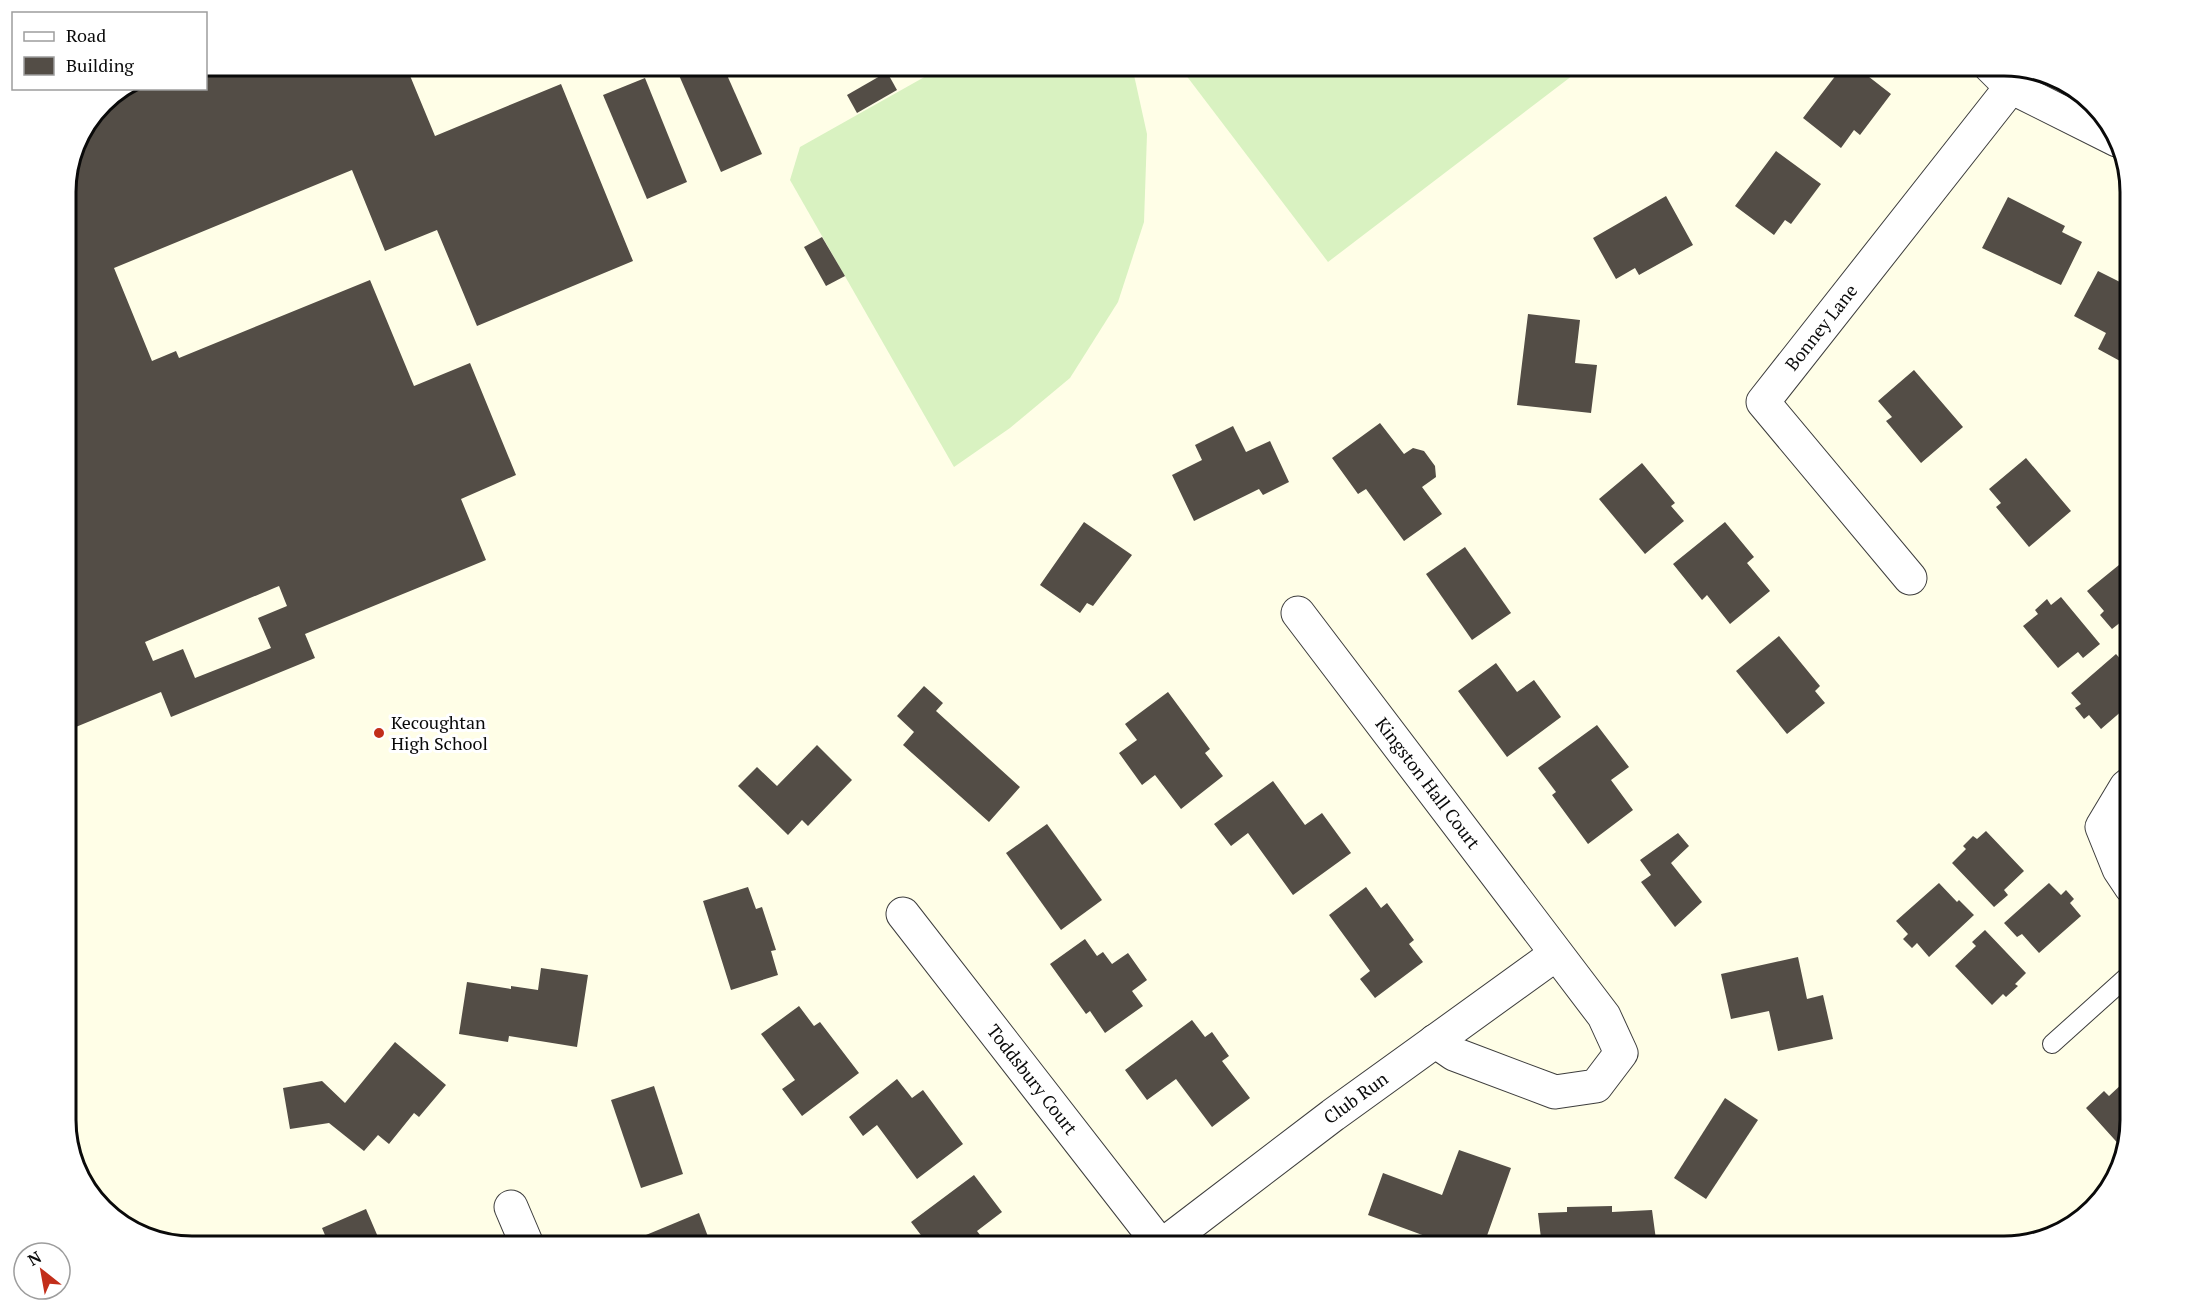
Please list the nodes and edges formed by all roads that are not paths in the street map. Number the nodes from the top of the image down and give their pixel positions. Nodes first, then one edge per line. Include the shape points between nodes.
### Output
1 (2005, 76) edge
2 (2011, 76) edge
3 (2103, 132) edge
4 (1910, 578) dead end
5 (1298, 613) dead end
6 (2120, 797) edge
7 (2120, 870) edge
8 (903, 914) dead end
9 (1556, 954) junction
10 (2120, 983) edge
11 (1435, 1041) junction
12 (2052, 1044) dead end
13 (511, 1207) dead end
14 (523, 1236) edge
15 (1153, 1236) edge
16 (1174, 1236) edge

1 - 4 street, Bonney Lane via 1763,402
2 - 3 street
5 - 9 street, Kingston Hall Court
6 - 7 street via 2102,827
8 - 15 street, Toddsbury Court
9 - 11 street, Club Run
9 - 11 street, Kingston Hall Court via 1604,1016 1621,1053 1596,1086 1555,1092 1454,1054
10 - 12 lane
11 - 16 street, Club Run
13 - 14 street

